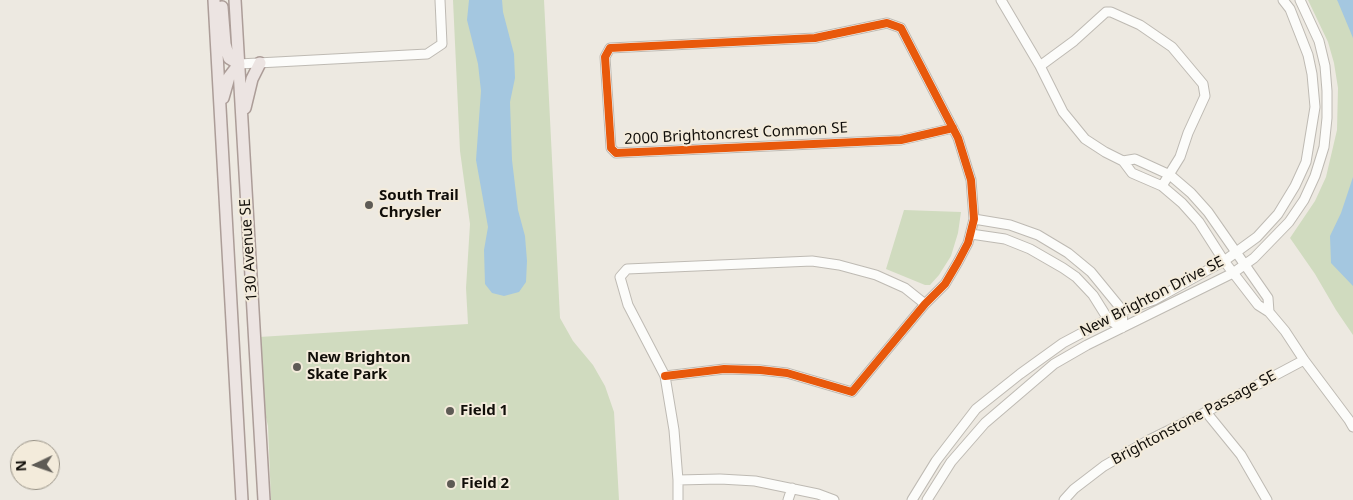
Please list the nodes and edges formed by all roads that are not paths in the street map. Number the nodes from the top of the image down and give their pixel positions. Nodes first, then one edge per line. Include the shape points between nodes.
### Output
1 (214, 0) edge
2 (221, 0) edge
3 (235, 0) edge
4 (440, 0) edge
5 (1001, 0) edge
6 (1283, 0) edge
7 (1300, 0) edge
8 (260, 63) junction
9 (239, 64) junction
10 (1040, 66) junction
11 (220, 110) junction
12 (241, 127) junction
13 (953, 128) junction
14 (1123, 161) junction
15 (1170, 175) junction
16 (1162, 186) junction
17 (974, 218) junction
18 (971, 234) junction
19 (1236, 253) junction
20 (1224, 261) junction
21 (1245, 265) junction
22 (1233, 273) junction
23 (925, 304) junction
24 (1123, 311) junction
25 (1270, 312) junction
26 (1108, 319) junction
27 (1122, 328) junction
28 (1304, 360) junction
29 (665, 376) junction
30 (1206, 412) junction
31 (1352, 422) edge
32 (678, 480) junction
33 (792, 488) junction
34 (242, 500) edge
35 (264, 500) edge
36 (678, 500) edge
37 (788, 500) edge
38 (834, 500) edge
39 (912, 500) edge
40 (927, 500) edge
41 (1064, 500) edge
42 (1267, 500) edge

1 - 11 main road, 130 Avenue SE
2 - 9 main road via 227,51 229,58
3 - 9 main road, 130 Avenue SE
4 - 8 street via 442,44 427,54
5 - 10 street
6 - 19 street, New Brighton Drive SE via 1290,8 1310,64 1315,107 1306,162 1278,214 1257,237
7 - 21 street, New Brighton Drive SE via 1318,40 1325,66 1324,147 1308,192 1289,222
8 - 9 street
8 - 12 main road via 252,79
9 - 11 main road via 229,77
9 - 12 main road, 130 Avenue SE
10 - 14 street via 1063,112 1085,139
10 - 15 street via 1106,12 1140,25 1172,47 1203,84 1205,96
11 - 34 main road, 130 Avenue SE
12 - 35 main road, 130 Avenue SE
13 - 13 street, 2000 Brightoncrest Common SE via 901,28 887,23 815,38 610,48 605,57 611,148 616,153 902,140
13 - 17 street, 2000 Brightoncrest Common SE via 971,180
14 - 15 street via 1135,159
14 - 16 street via 1132,173
15 - 16 street
15 - 19 street via 1208,212
16 - 20 street via 1199,222
17 - 18 street, 2000 Brightoncrest Common SE
17 - 24 street via 1038,235 1068,253 1091,272
18 - 23 street, 2000 Brightoncrest Common SE via 945,284
18 - 26 street via 1004,239 1030,248 1063,268 1093,294
19 - 20 street, New Brighton Drive SE
19 - 21 street
20 - 22 street
20 - 24 street, New Brighton Drive SE via 1154,300
21 - 22 street, New Brighton Drive SE
21 - 25 street via 1268,298
22 - 25 street via 1258,305
22 - 27 street, New Brighton Drive SE
23 - 29 street, 2000 Brightoncrest Common SE via 852,392 787,373 760,370
23 - 29 street via 905,288 876,275 812,261 627,269 620,277 628,305
24 - 26 street, New Brighton Drive SE
24 - 27 street
25 - 28 street
26 - 27 street
26 - 39 street, New Brighton Drive SE via 1063,342 976,409 936,460
27 - 40 street, New Brighton Drive SE via 1054,364 985,423 950,462
28 - 30 street, Brightonstone Passage SE
28 - 31 street
29 - 32 street
30 - 41 street, Brightonstone Passage SE via 1104,466
30 - 42 street via 1241,455
32 - 33 street via 755,481
32 - 36 street
33 - 37 street
33 - 38 street

